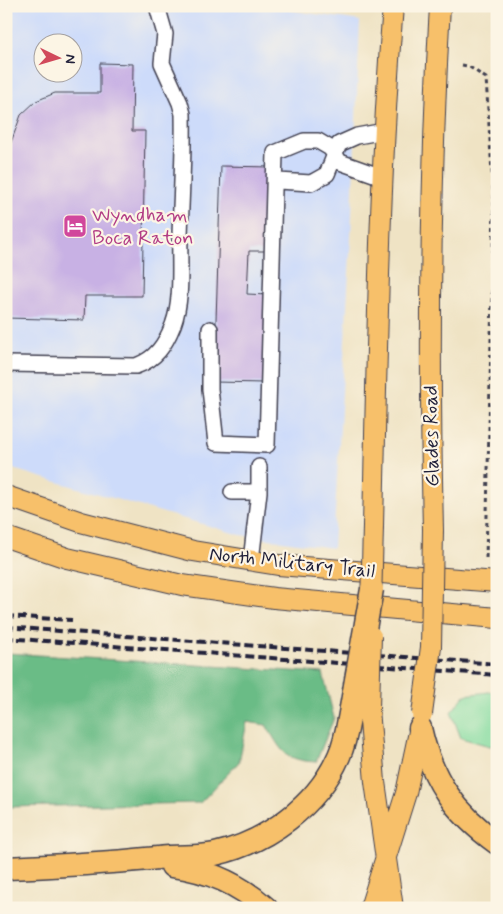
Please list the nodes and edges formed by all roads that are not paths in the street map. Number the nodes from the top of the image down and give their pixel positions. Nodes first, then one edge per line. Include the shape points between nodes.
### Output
1 (157, 6) edge
2 (393, 6) edge
3 (440, 6) edge
4 (384, 131) junction
5 (337, 159) junction
6 (382, 177) junction
7 (278, 181) dead end
8 (210, 328) dead end
9 (6, 364) edge
10 (259, 467) dead end
11 (232, 492) dead end
12 (259, 492) junction
13 (6, 496) edge
14 (6, 537) edge
15 (251, 561) junction
16 (497, 582) edge
17 (372, 589) joint
18 (497, 618) edge
19 (360, 709) junction
20 (421, 721) junction
21 (497, 843) edge
22 (386, 861) junction
23 (119, 863) junction
24 (6, 868) edge
25 (266, 908) edge
26 (370, 908) edge
27 (393, 908) edge

1 - 9 lane via 165,34 162,63 183,114 178,304 174,323 159,352 136,366
2 - 4 main road
3 - 20 main road, Glades Road, bridge via 431,296 431,647
4 - 5 lane via 357,136 339,144
4 - 6 main road
5 - 6 lane
5 - 7 lane via 327,174 311,183
5 - 8 lane via 330,148 318,141 304,141 275,153 267,445 216,443 210,389
6 - 17 main road, bridge
10 - 12 lane
11 - 12 lane
12 - 15 lane
13 - 15 main road, North Military Trail via 90,524 193,551
14 - 18 main road, North Military Trail via 67,558 182,585 274,598
15 - 16 main road, North Military Trail
17 - 19 highway, bridge
19 - 22 main road, Glades Road
19 - 23 highway via 330,774 299,810 277,828 247,844 214,854
20 - 21 highway via 431,765 443,789 464,815
20 - 22 main road, Glades Road via 406,793
22 - 26 main road, Glades Road
22 - 27 main road, Glades Road
23 - 24 highway
23 - 25 highway via 174,866 202,872 239,888

